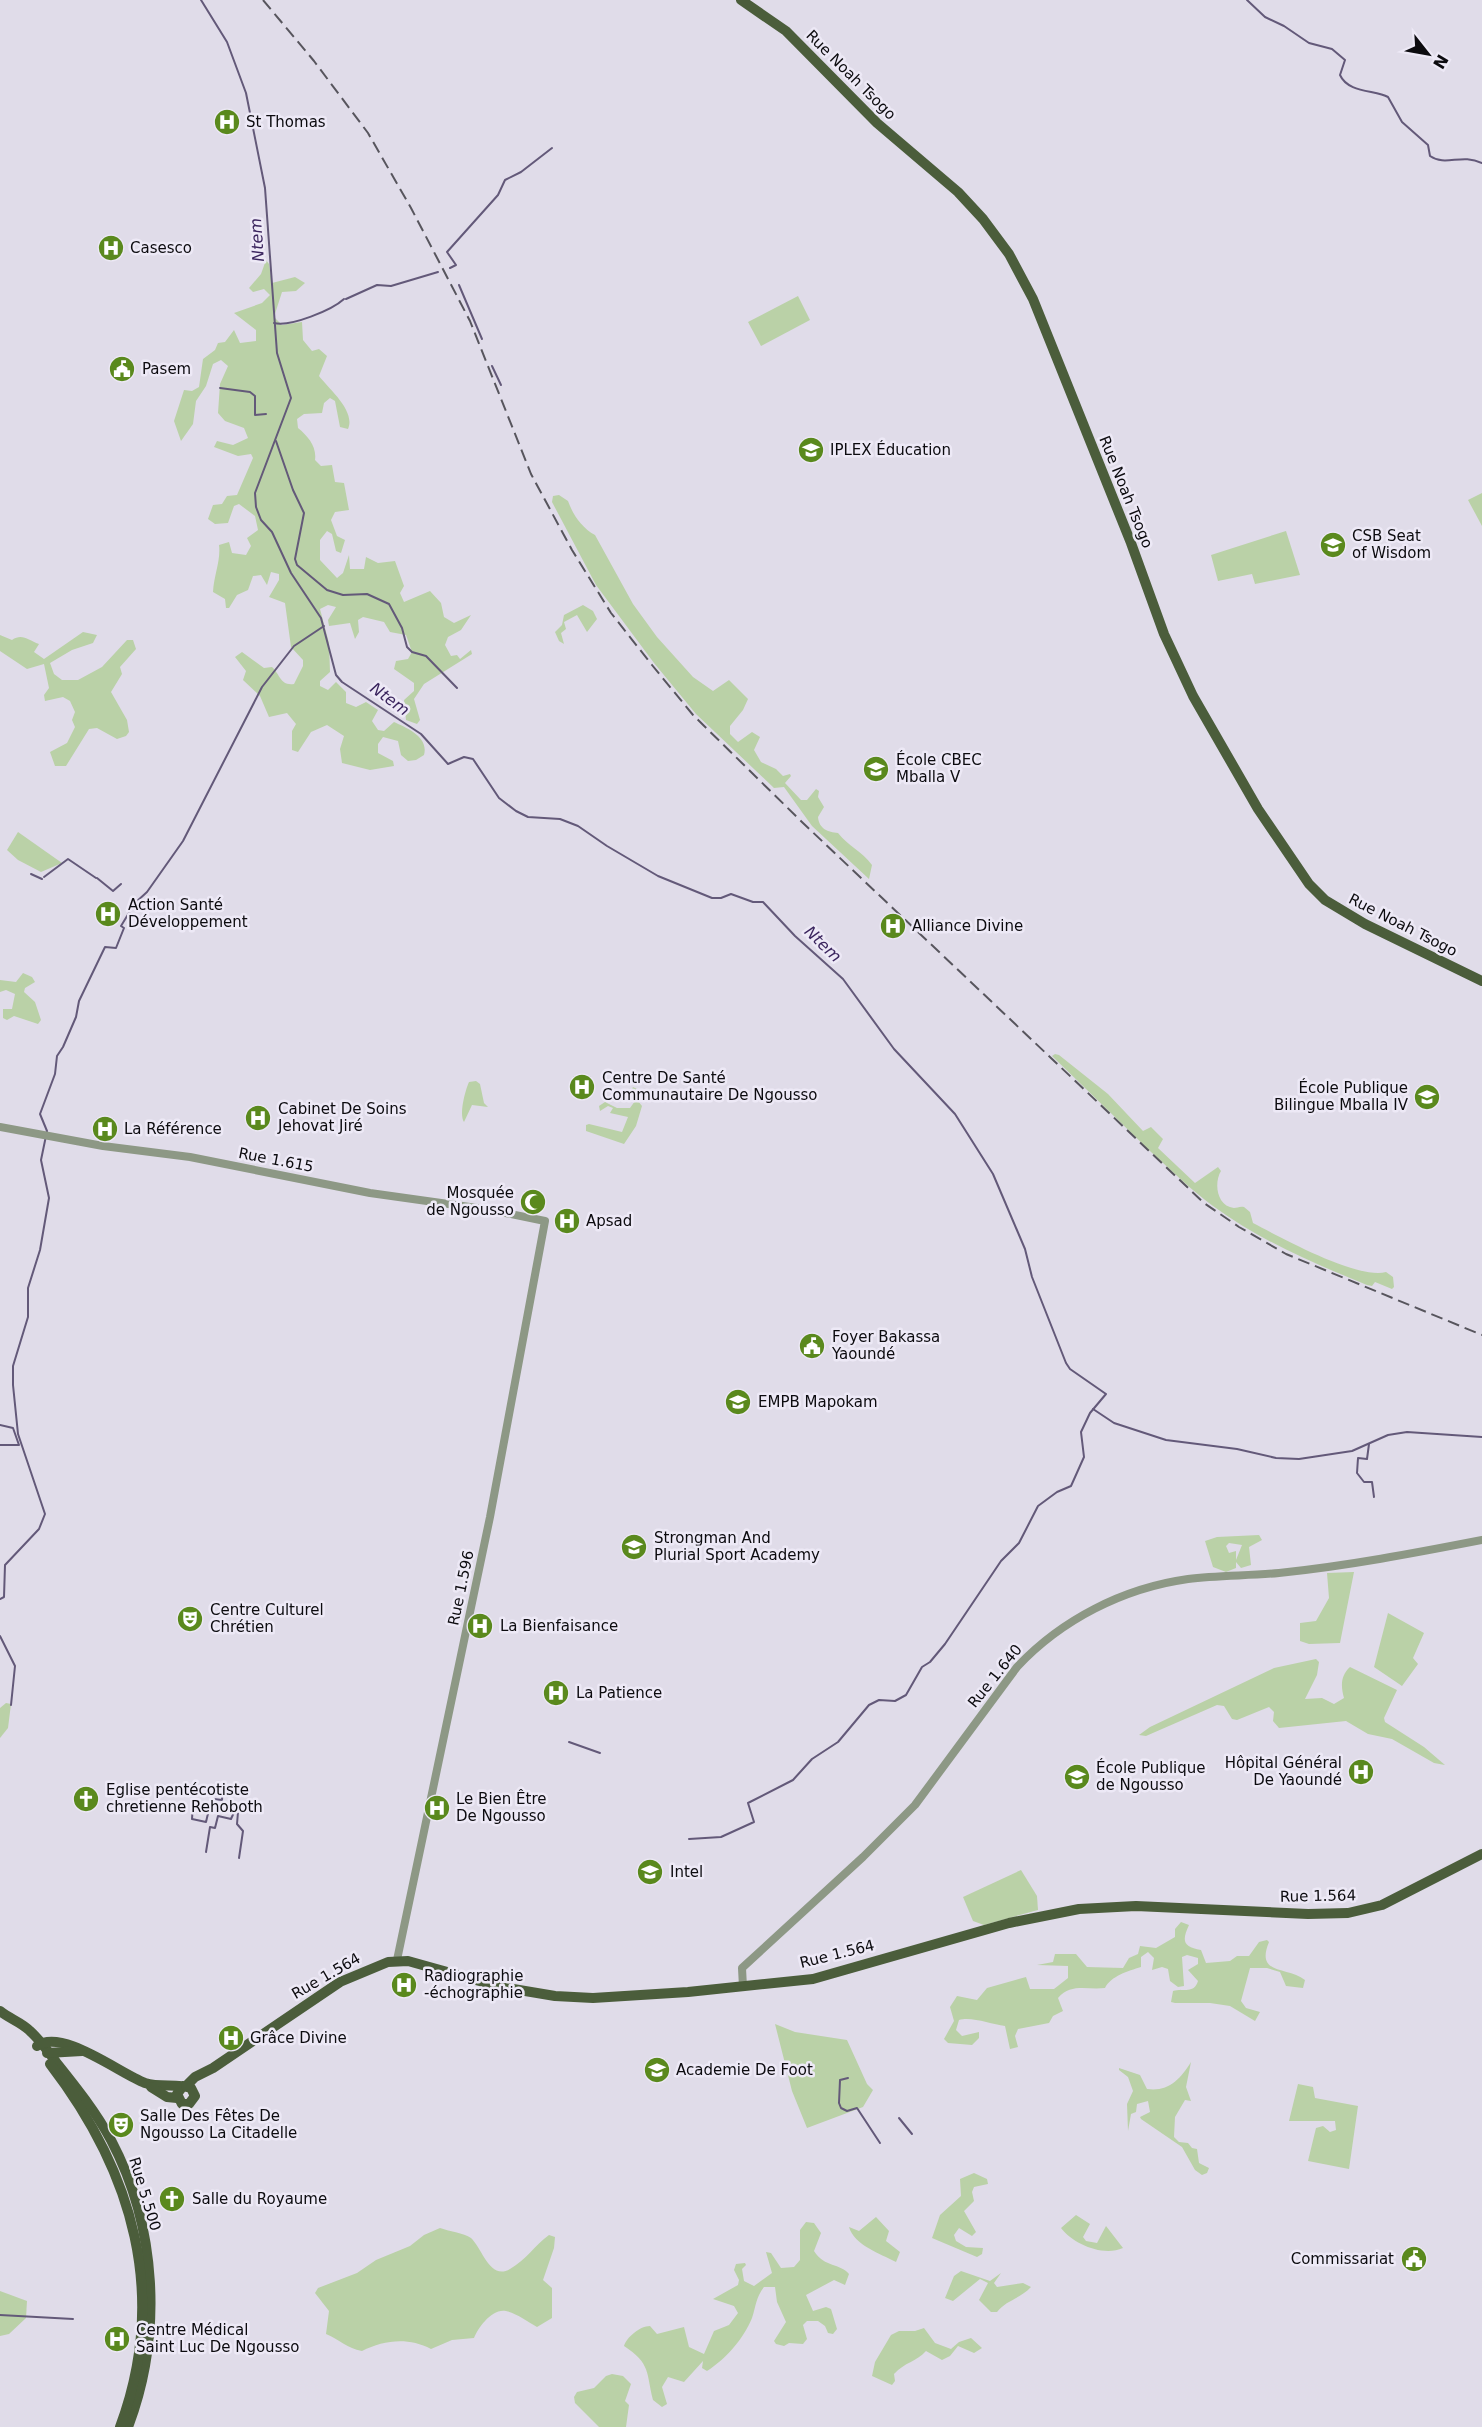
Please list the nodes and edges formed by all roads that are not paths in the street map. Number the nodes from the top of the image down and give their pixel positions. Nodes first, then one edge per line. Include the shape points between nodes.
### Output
1 (741, 0) edge
2 (1482, 981) edge
3 (0, 1127) edge
4 (545, 1221) joint
5 (1482, 1540) edge
6 (1482, 1854) edge
7 (397, 1960) junction
8 (742, 1987) junction
9 (3, 2013) edge
10 (30, 2030) junction
11 (58, 2041) junction
12 (42, 2049) junction
13 (82, 2051) junction
14 (71, 2054) junction
15 (67, 2075) junction
16 (146, 2083) junction
17 (188, 2088) junction
18 (177, 2098) junction
19 (90, 2114) junction
20 (120, 2427) edge
21 (128, 2427) edge

1 - 2 main road, Rue Noah Tsogo via 786,31 877,123 958,192 1009,255 1033,299 1164,634 1193,696 1258,809 1309,884 1325,900 1365,924
3 - 4 street, Rue 1.615
4 - 7 street, Rue 1.596 via 490,1517
5 - 8 street, Rue 1.640 via 1325,1567 1159,1584 1074,1619 1017,1667 915,1805 742,1968
6 - 8 main road, Rue 1.564 via 1382,1905 1348,1913 1136,1906 1079,1909 1009,1923 813,1979
7 - 8 main road, Rue 1.564 via 501,1987 566,1997 630,1997
7 - 17 main road, Rue 1.564 via 340,1983
9 - 10 main road, Rue 5.500
9 - 12 main road
10 - 11 main road
10 - 12 main road, Rue 5.500
11 - 12 main road
11 - 13 main road
12 - 14 main road
12 - 15 main road, Rue 5.500
12 - 19 main road
13 - 14 main road
13 - 16 main road
14 - 15 main road
15 - 19 main road, Rue 5.500
16 - 17 main road
16 - 18 main road via 167,2097
17 - 18 main road
17 - 18 main road via 194,2099 189,2104 182,2104
19 - 20 main road, Rue 5.500 via 136,2236 143,2303 137,2361
19 - 21 main road, Rue 5.500 via 111,2141 130,2186 150,2274 152,2298 146,2355

